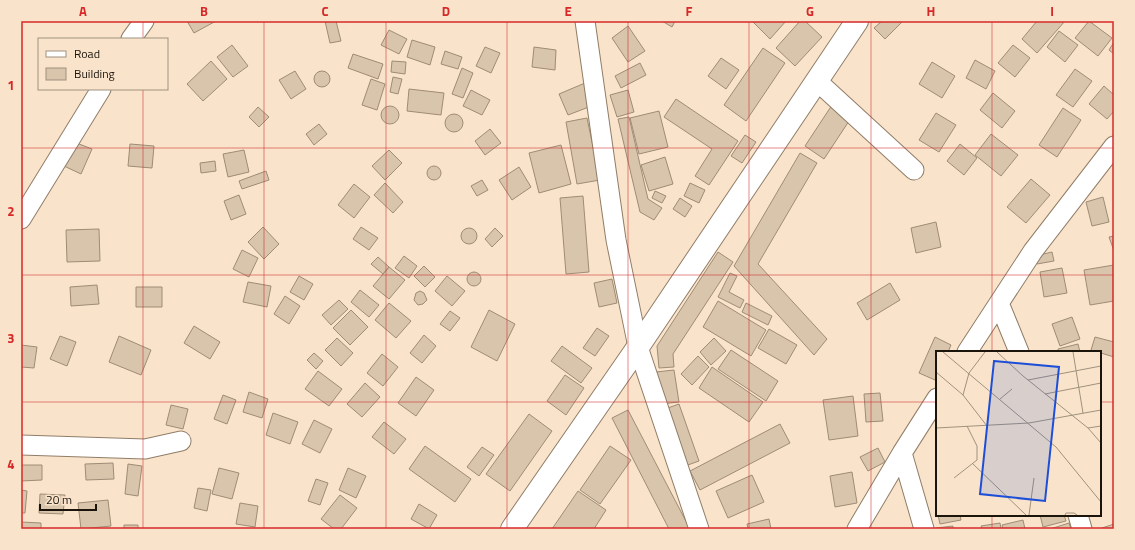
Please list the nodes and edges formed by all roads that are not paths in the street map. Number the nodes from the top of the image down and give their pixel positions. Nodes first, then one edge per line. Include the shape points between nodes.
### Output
1 (144, 21) edge
2 (585, 21) edge
3 (857, 21) edge
4 (132, 38) edge
5 (817, 81) junction
6 (100, 90) edge
7 (1114, 146) edge
8 (914, 170) dead end
9 (21, 220) edge
10 (999, 303) junction
11 (638, 347) junction
12 (968, 351) edge
13 (1019, 351) edge
14 (936, 400) edge
15 (181, 441) dead end
16 (21, 445) edge
17 (902, 453) junction
18 (1078, 516) edge
19 (512, 529) edge
20 (699, 529) edge
21 (856, 529) edge
22 (924, 529) edge
23 (1082, 529) edge

1 - 4 street
2 - 11 street via 616,240
3 - 5 main road
5 - 8 street
5 - 11 main road
6 - 9 street
7 - 10 street via 1033,251
10 - 12 street
10 - 13 street
11 - 19 main road
11 - 20 street
14 - 17 street
15 - 16 street via 145,449
17 - 21 street
17 - 22 street
18 - 23 street

